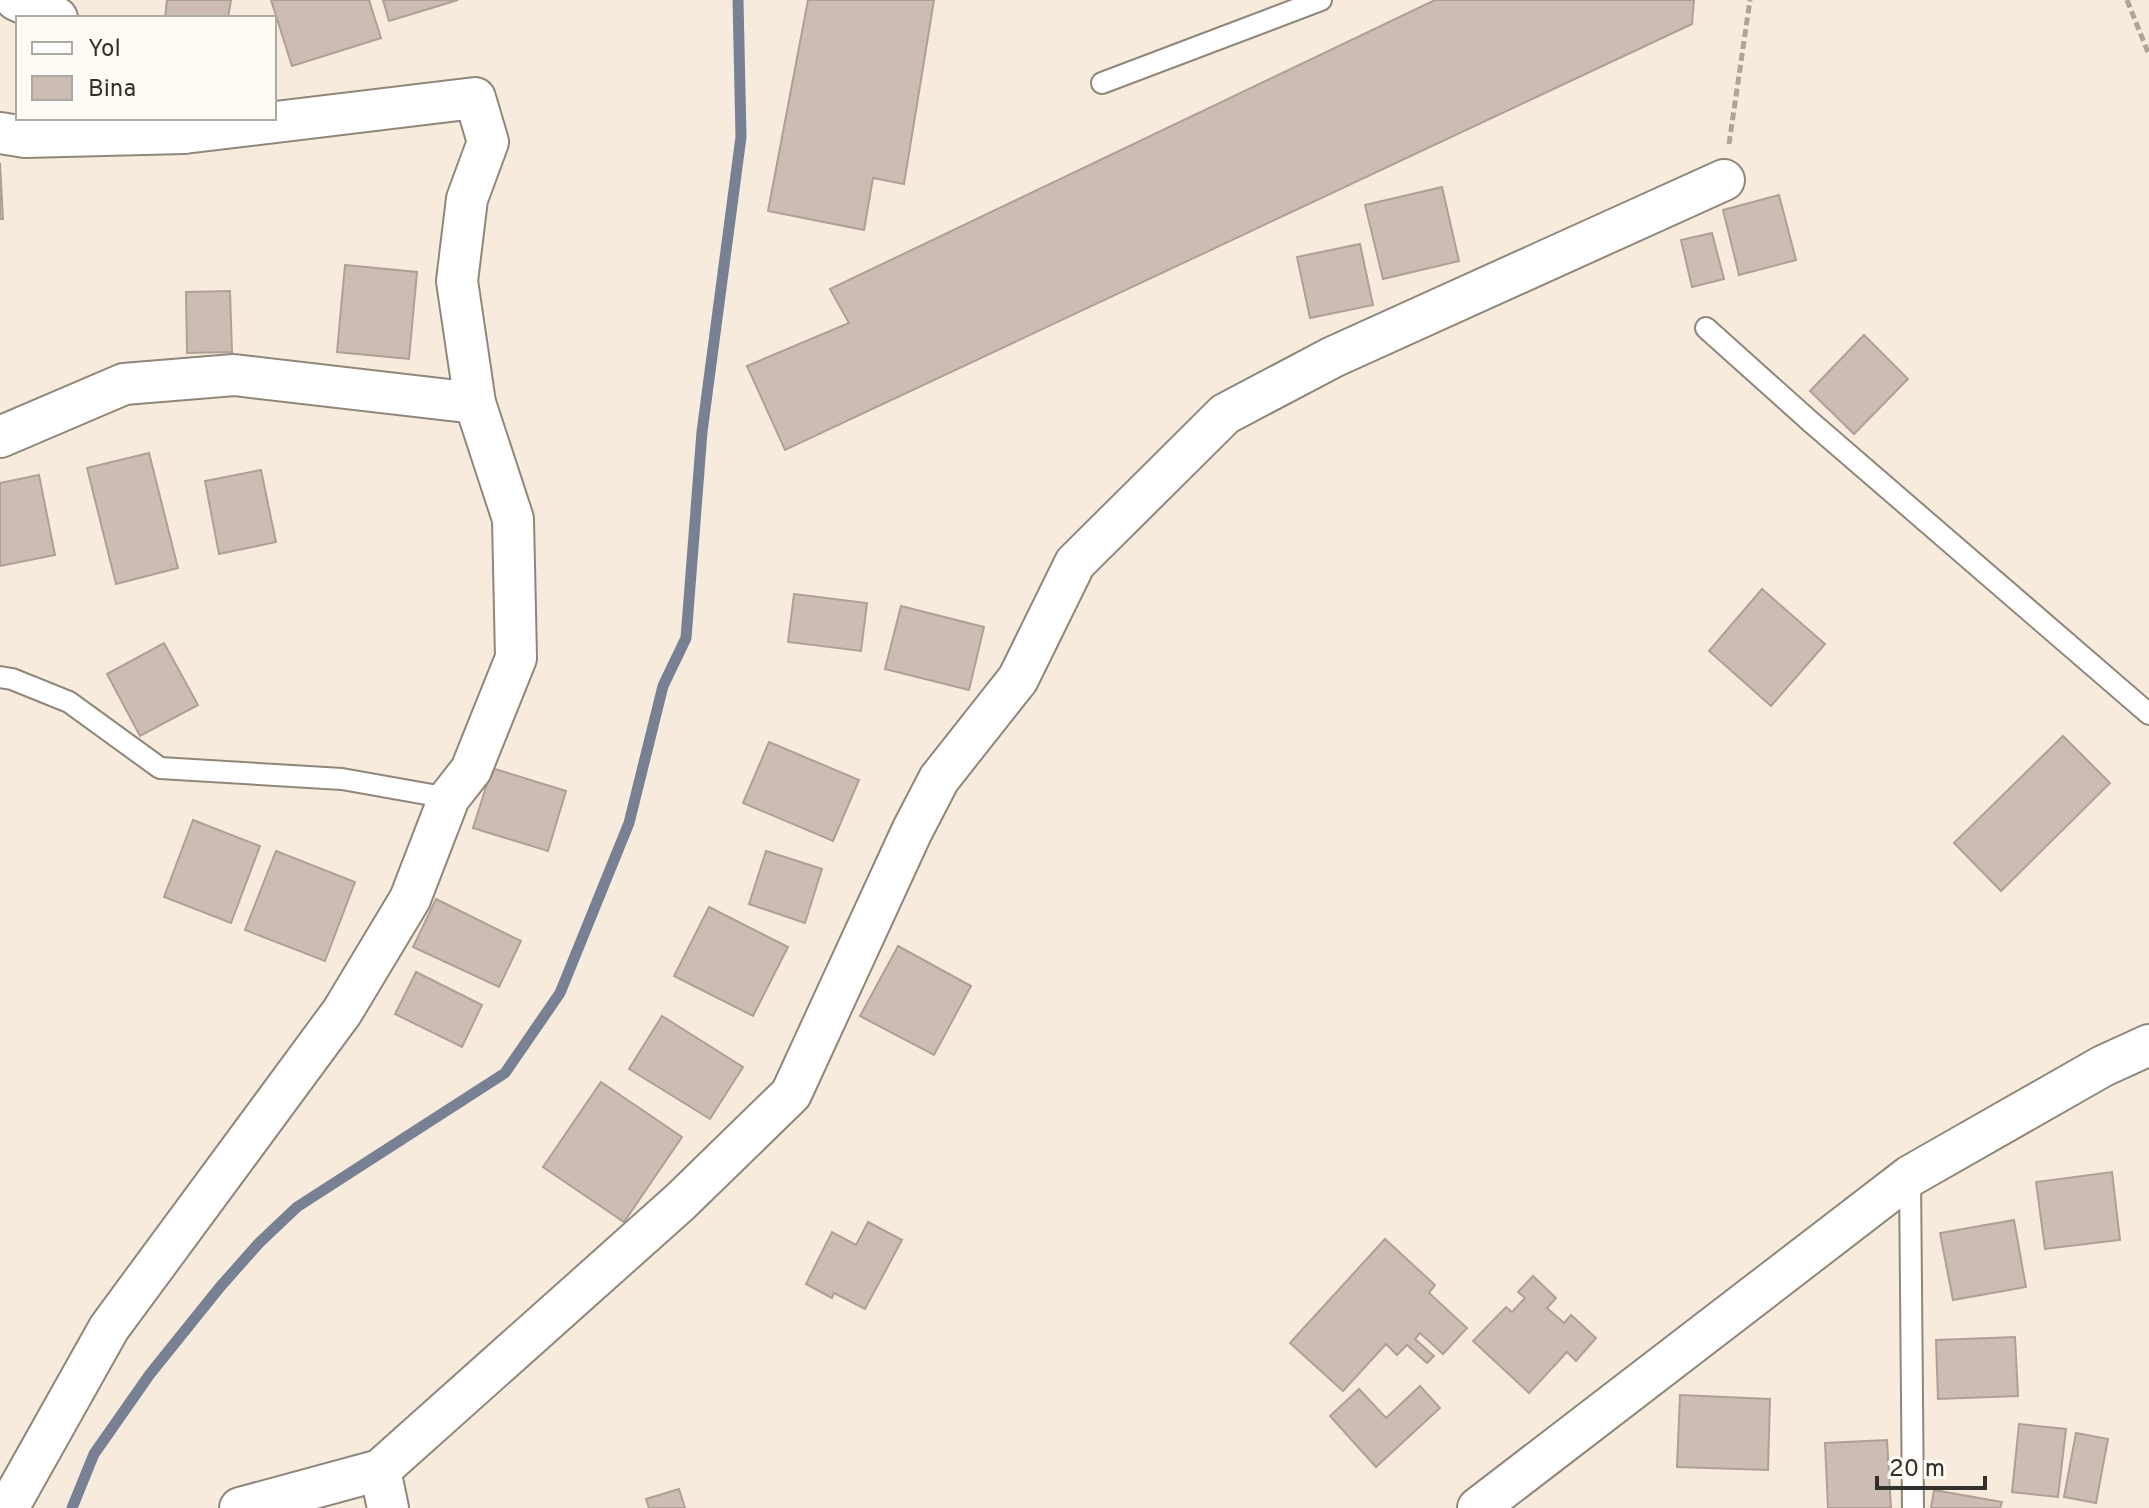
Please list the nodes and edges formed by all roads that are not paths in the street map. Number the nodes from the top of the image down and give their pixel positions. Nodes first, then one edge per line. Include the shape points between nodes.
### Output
1 (16, 0) edge
2 (1321, 0) edge
3 (52, 16) edge
4 (1102, 83) dead end
5 (276, 117) edge
6 (242, 120) edge
7 (178, 126) edge
8 (0, 133) edge
9 (1724, 180) road end
10 (1706, 328) dead end
11 (475, 403) junction
12 (0, 437) edge
13 (0, 677) edge
14 (2149, 714) edge
15 (449, 798) junction
16 (2149, 1045) edge
17 (1910, 1176) junction
18 (384, 1489) edge
19 (8, 1508) edge
20 (240, 1508) edge
21 (1478, 1508) edge
22 (1913, 1508) edge

1 - 3 street
2 - 4 lane
5 - 11 street via 475,98 488,142 467,199 457,281
6 - 7 street
7 - 8 street via 25,137
9 - 18 street via 1333,357 1225,414 1075,563 1018,679 939,779 791,1094
10 - 14 lane
11 - 12 street via 234,375 124,384
11 - 15 street via 513,519 516,658 471,770
13 - 15 lane via 69,702 160,768 342,779
15 - 19 street via 410,899 342,1012 109,1328
16 - 17 street
17 - 21 street
17 - 22 lane
18 - 20 street

